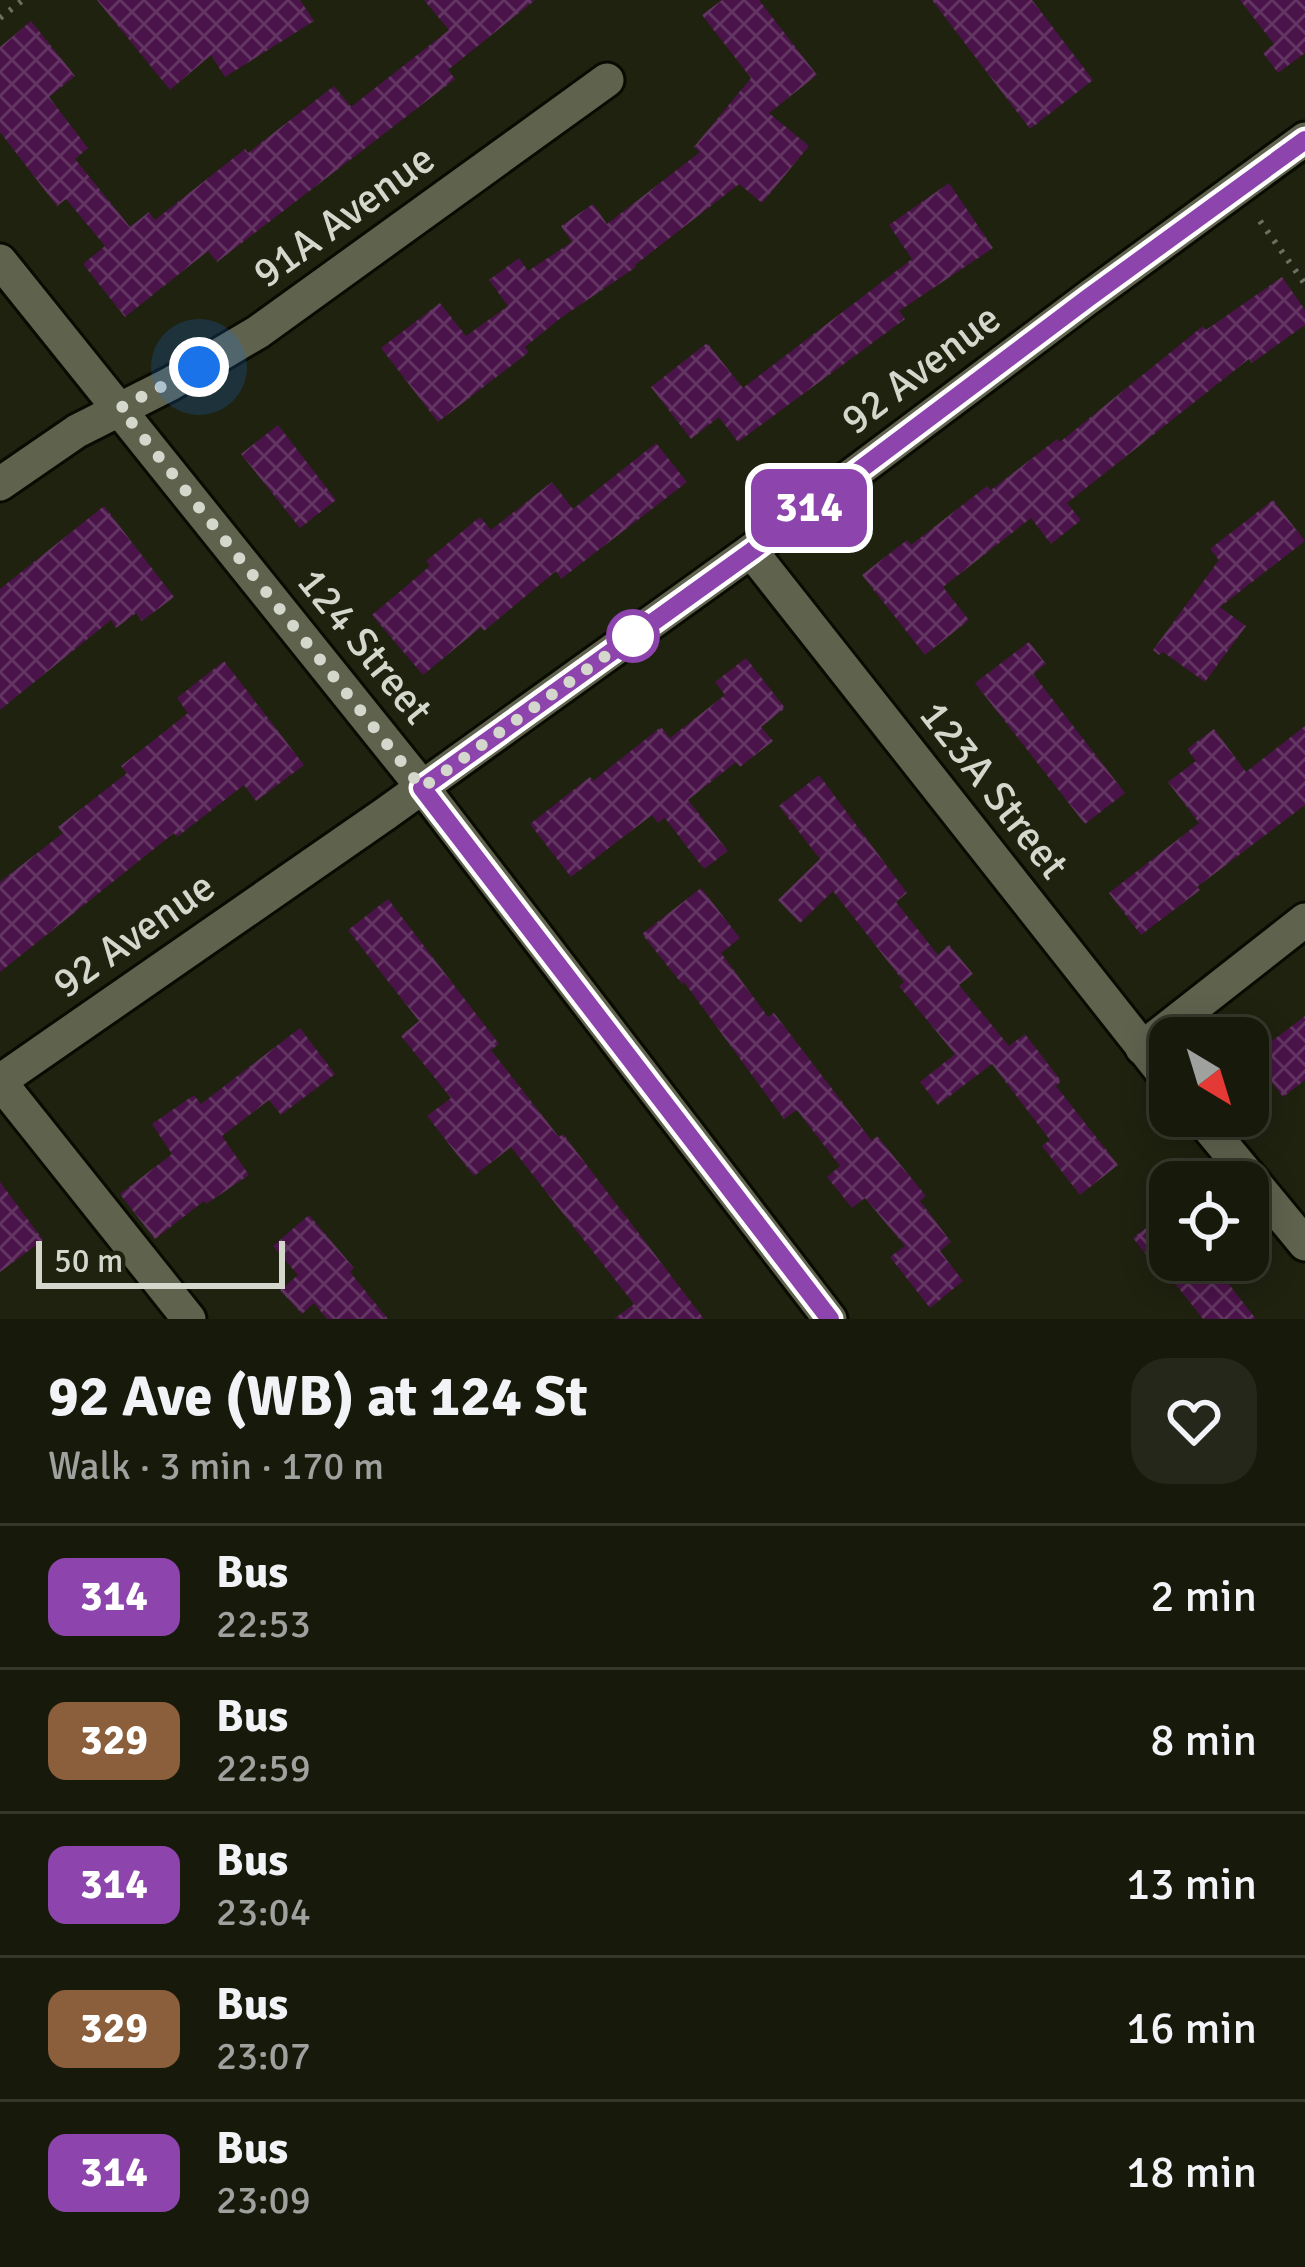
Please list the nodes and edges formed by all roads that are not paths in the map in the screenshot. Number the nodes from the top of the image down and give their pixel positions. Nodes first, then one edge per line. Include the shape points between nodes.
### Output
1 (607, 80) dead end
2 (1305, 140) edge
3 (0, 261) edge
4 (120, 408) junction
5 (0, 484) edge
6 (752, 551) junction
7 (422, 788) junction
8 (1305, 920) edge
9 (1142, 1048) junction
10 (1149, 1056) edge
11 (0, 1081) edge
12 (1216, 1137) edge
13 (1305, 1244) edge
14 (189, 1319) edge
15 (830, 1319) edge

1 - 4 street, 91A Avenue via 258,332
2 - 6 street, 92 Avenue
3 - 4 street, 124 Street
4 - 5 street, 91A Avenue
4 - 7 street, 124 Street
6 - 7 street, 92 Avenue
6 - 9 street, 123A Street
7 - 11 street, 92 Avenue
7 - 15 street, 124 Street
8 - 9 street
9 - 10 street, 123A Street
11 - 14 street
12 - 13 street

